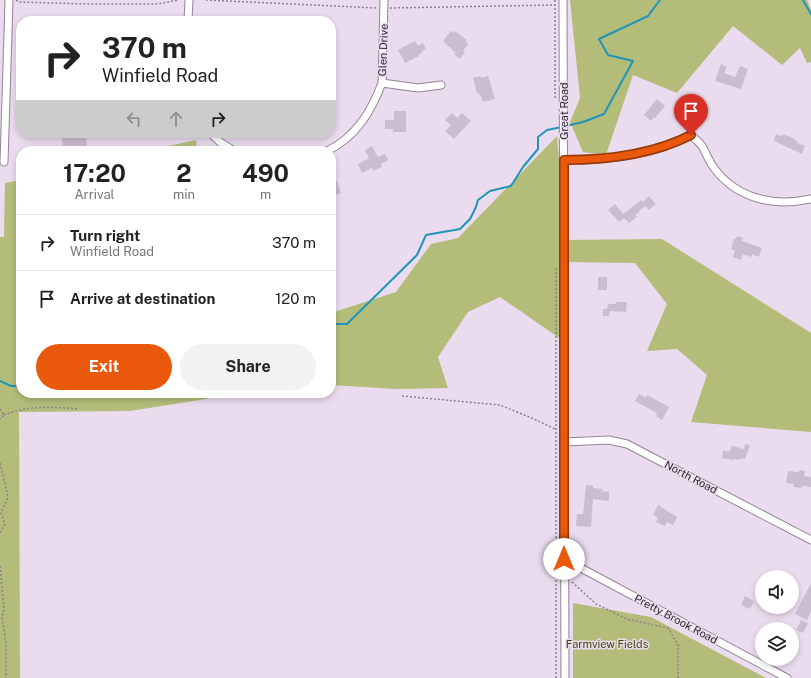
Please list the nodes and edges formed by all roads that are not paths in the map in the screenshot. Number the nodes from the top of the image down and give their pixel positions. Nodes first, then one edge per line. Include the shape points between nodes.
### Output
1 (9, 0) edge
2 (189, 0) edge
3 (384, 0) edge
4 (563, 0) edge
5 (188, 16) edge
6 (382, 83) junction
7 (441, 84) dead end
8 (216, 138) edge
9 (226, 146) edge
10 (336, 146) edge
11 (564, 160) junction
12 (4, 162) dead end
13 (811, 200) edge
14 (564, 442) junction
15 (811, 540) edge
16 (564, 559) junction
17 (565, 678) edge
18 (787, 678) edge

1 - 12 street
2 - 5 street
3 - 6 street, Glen Drive
4 - 11 street, Great Road
6 - 7 street via 418,88
6 - 10 street, Glen Drive via 361,124
8 - 9 street
11 - 13 street via 606,159 632,155 677,142 691,135 702,146 721,177 744,193 767,202 792,203
11 - 14 street, Great Road
14 - 15 street, North Road via 609,440 627,444
14 - 16 street, Great Road
16 - 17 street, Great Road
16 - 18 street, Pretty Brook Road

